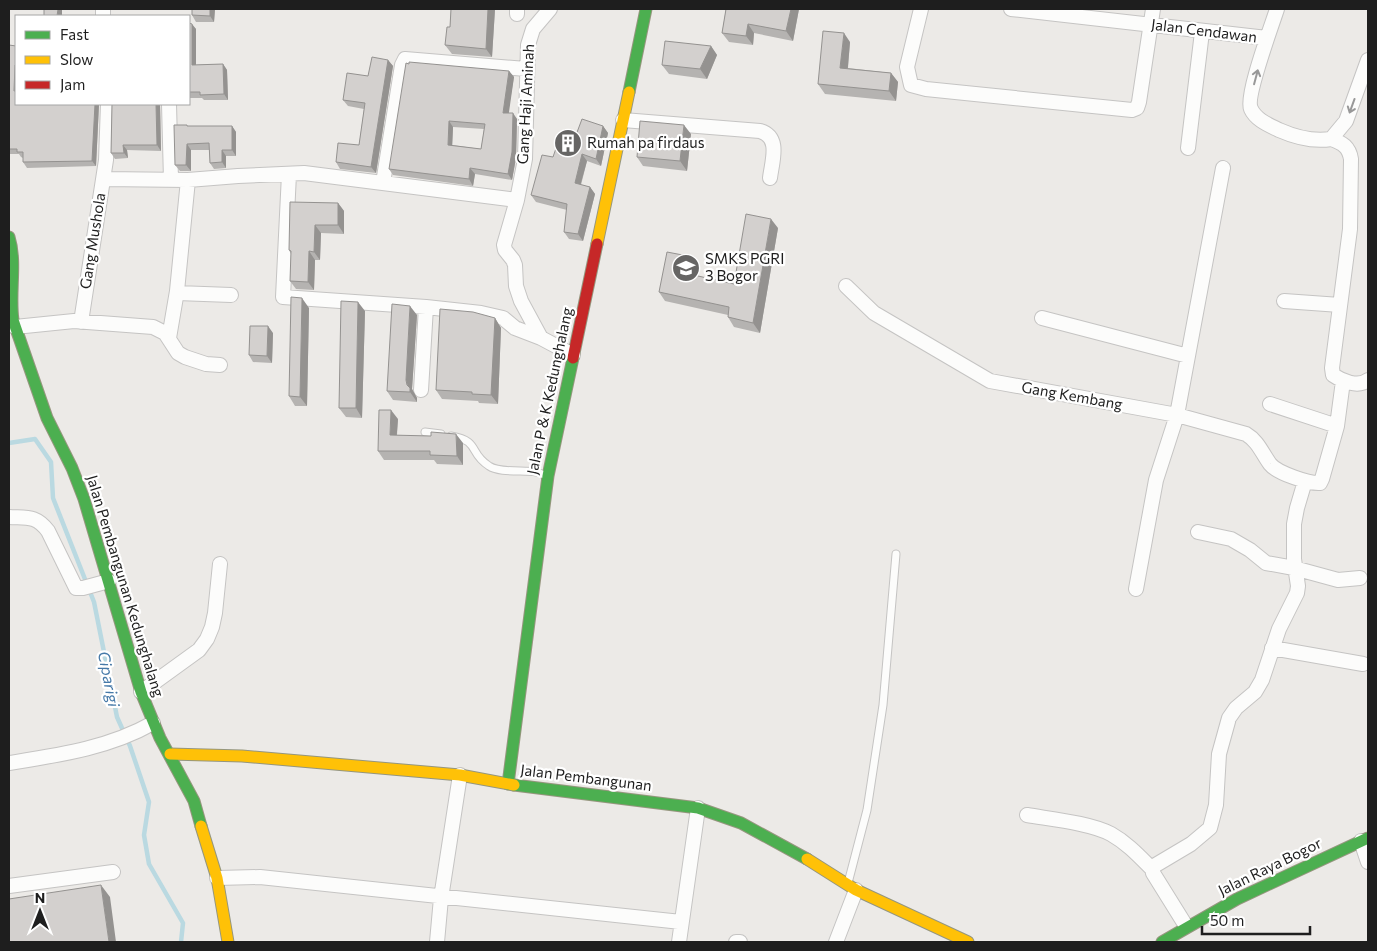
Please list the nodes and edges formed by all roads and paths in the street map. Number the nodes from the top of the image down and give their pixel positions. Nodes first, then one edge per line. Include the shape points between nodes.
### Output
1 (550, 9) edge
2 (646, 9) edge
3 (921, 9) edge
4 (1011, 9) edge
5 (1153, 9) edge
6 (1278, 9) edge
7 (1062, 11) edge
8 (1150, 25) junction
9 (1202, 32) junction
10 (1267, 38) junction
11 (1368, 60) edge
12 (526, 68) junction
13 (108, 105) edge
14 (169, 105) edge
15 (623, 120) junction
16 (1331, 139) junction
17 (1188, 148) dead end
18 (1223, 168) dead end
19 (289, 174) junction
20 (770, 178) dead end
21 (103, 179) junction
22 (171, 180) junction
23 (188, 180) junction
24 (383, 184) junction
25 (518, 200) junction
26 (9, 237) edge
27 (846, 286) dead end
28 (177, 293) junction
29 (231, 295) dead end
30 (1284, 301) dead end
31 (1340, 305) junction
32 (426, 307) junction
33 (1042, 318) dead end
34 (81, 322) junction
35 (12, 323) edge
36 (168, 338) junction
37 (541, 338) junction
38 (573, 355) junction
39 (1188, 356) junction
40 (220, 365) dead end
41 (1368, 380) edge
42 (1343, 381) junction
43 (421, 390) dead end
44 (1270, 404) dead end
45 (1177, 414) junction
46 (1337, 426) junction
47 (425, 432) dead end
48 (548, 476) junction
49 (1305, 481) junction
50 (9, 517) edge
51 (1198, 532) dead end
52 (896, 554) dead end
53 (220, 564) dead end
54 (1294, 568) junction
55 (1360, 578) dead end
56 (105, 582) junction
57 (1136, 589) dead end
58 (1272, 648) junction
59 (1363, 664) dead end
60 (141, 692) junction
61 (153, 723) junction
62 (170, 754) junction
63 (9, 763) edge
64 (460, 775) junction
65 (508, 784) junction
66 (698, 808) junction
67 (1027, 815) dead end
68 (1365, 839) edge
69 (1368, 862) edge
70 (1152, 869) junction
71 (113, 872) dead end
72 (217, 878) junction
73 (9, 886) edge
74 (852, 888) junction
75 (441, 898) junction
76 (681, 922) junction
77 (1186, 926) junction
78 (228, 942) edge
79 (437, 942) edge
80 (679, 942) edge
81 (836, 942) edge
82 (968, 942) edge
83 (1162, 942) edge

1 - 12 street, Gang Haji Aminah via 531,34
2 - 15 main road, Jalan P & K Kedunghalang
3 - 8 street via 907,67 911,85 1132,110 1139,102
4 - 7 street, Jalan Cendawan
5 - 8 street
6 - 10 street
7 - 8 street, Jalan Cendawan
8 - 9 street, Jalan Cendawan
9 - 10 street, Jalan Cendawan
9 - 17 street
16 -> 10 street, Jalan Cendawan via 1307,139 1284,132 1264,123 1251,109 1249,104
11 -> 16 street via 1346,121
12 - 24 street via 405,59
12 - 25 street, Gang Haji Aminah via 525,159
13 - 21 street, Gang Mushola
14 - 22 street
15 - 20 street via 767,133 773,144
15 - 38 main road, Jalan P & K Kedunghalang
16 - 31 street via 1342,143 1352,159 1350,228
18 - 39 street
19 - 23 street
19 - 24 street via 304,173
19 - 32 street via 282,297
21 - 22 street
21 - 34 street, Gang Mushola
22 - 23 street
23 - 28 street
24 - 25 street
25 - 37 street, Gang Haji Aminah via 504,248 515,265 521,301
26 - 35 main road, Jalan Pembangunan Kedunghalang via 13,250
27 - 45 street, Gang Kembang via 874,313 990,381
28 - 29 street
28 - 36 street
30 - 31 street
31 - 42 street via 1332,368 1333,375
32 - 37 street via 503,318 515,328
32 - 43 street
33 - 39 street
34 - 35 street
34 - 36 street via 153,327 165,332
35 - 56 main road, Jalan Pembangunan Kedunghalang via 47,418 81,491
36 - 40 street via 178,353 185,357
37 - 38 street
38 - 48 main road, Jalan P & K Kedunghalang
39 - 45 street
41 - 42 street via 1364,383
42 - 46 street
44 - 46 street
45 - 49 street, Gang Kembang via 1246,434 1276,469
45 - 57 street via 1156,480
46 - 49 street via 1320,482
47 - 48 lane via 464,438 472,444 478,458 490,468
48 - 65 main road, Jalan P & K Kedunghalang
49 - 54 street via 1294,524
50 - 56 street via 33,518 43,523 76,588
51 - 54 street via 1230,539 1266,563
52 - 74 lane via 882,715
53 - 60 street via 215,613 207,639 199,650
54 - 55 street via 1338,580
54 - 58 street via 1297,593
56 - 60 main road, Jalan Pembangunan Kedunghalang
58 - 59 street
58 - 70 street via 1255,692 1229,718 1219,754 1216,805 1210,828
60 - 61 main road, Jalan Pembangunan Kedunghalang
61 - 62 main road, Jalan Pembangunan Kedunghalang
61 - 63 street via 133,734 75,753
62 - 64 main road, Jalan Pembangunan via 242,756
62 - 72 main road, Jalan Pembangunan Kedunghalang via 194,801
64 - 65 main road, Jalan Pembangunan
64 - 75 street
65 - 66 main road, Jalan Pembangunan
66 - 74 main road, Jalan Pembangunan via 741,823 794,851
66 - 76 street
67 - 70 street via 1109,833
68 - 69 street
68 - 77 main road, Jalan Raya Bogor via 1296,869
70 - 77 street
71 - 73 street
72 - 75 street via 260,877
72 - 78 main road, Jalan Pembangunan Kedunghalang
74 - 81 street
74 - 82 main road, Jalan Pembangunan
75 - 76 street
75 - 79 street
76 - 80 street
77 - 83 main road, Jalan Raya Bogor

